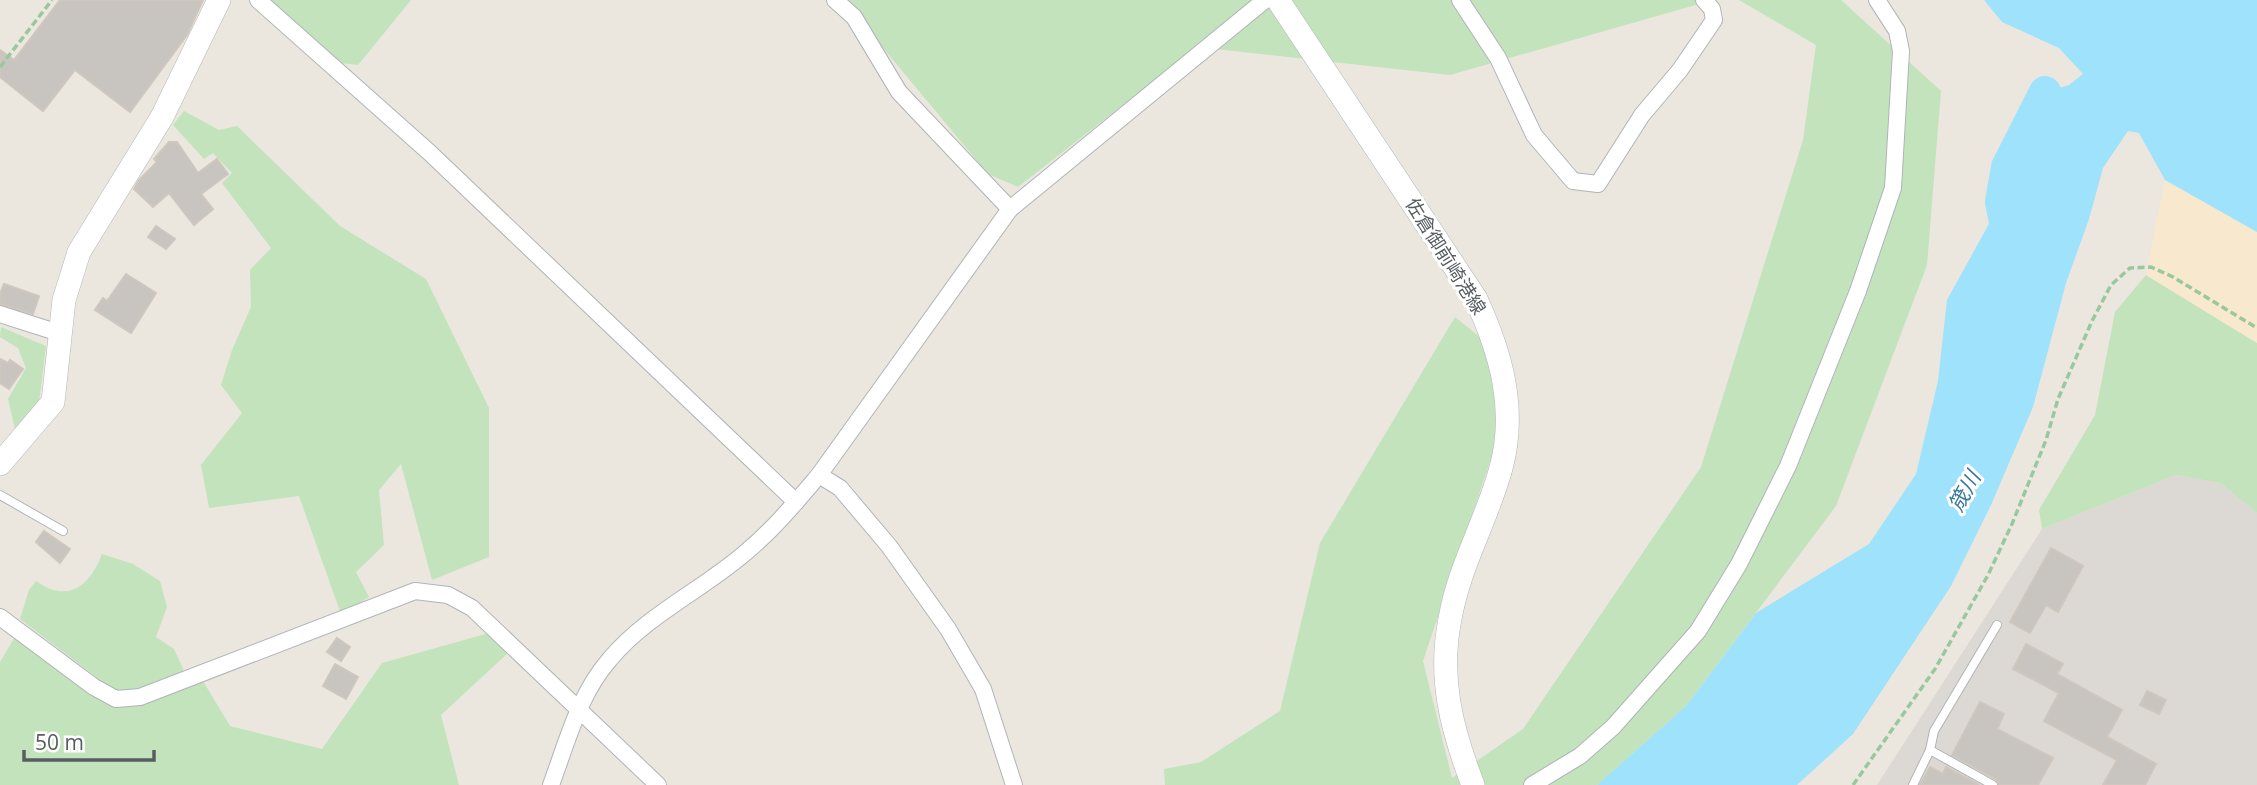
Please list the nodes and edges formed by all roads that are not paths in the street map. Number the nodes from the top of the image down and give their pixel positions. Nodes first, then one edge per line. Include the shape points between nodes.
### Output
1 (219, 0) edge
2 (258, 0) edge
3 (835, 0) edge
4 (1265, 0) edge
5 (1278, 0) edge
6 (1460, 0) edge
7 (1704, 0) edge
8 (1877, 0) edge
9 (1010, 209) junction
10 (0, 314) edge
11 (59, 333) junction
12 (0, 464) edge
13 (819, 475) junction
14 (0, 495) edge
15 (796, 502) junction
16 (63, 531) dead end
17 (0, 617) edge
18 (1997, 625) dead end
19 (579, 709) junction
20 (1930, 750) junction
21 (551, 785) edge
22 (658, 785) edge
23 (1013, 785) edge
24 (1473, 785) edge
25 (1532, 785) edge
26 (1913, 785) edge
27 (1993, 785) edge

1 - 11 main road via 162,117 79,252
2 - 15 street via 430,153
3 - 9 street via 854,17 899,92
4 - 9 street
5 - 24 main road, 佐倉御前崎港線 via 1476,299 1502,367 1508,435 1501,470 1462,571 1449,620 1446,663 1448,705
6 - 7 street via 1498,58 1534,135 1573,181 1598,184 1642,115 1714,20 1713,9
8 - 25 street via 1897,31 1901,51 1893,188 1858,291 1788,466 1739,564 1698,631 1613,727 1580,756
9 - 13 street
10 - 11 street
11 - 12 main road via 53,402
13 - 15 street
13 - 23 street via 840,488 889,546 948,629 983,689
14 - 16 lane
15 - 19 street via 745,554 639,631 610,659
17 - 19 street via 94,687 116,699 140,698 415,591 448,595 472,608
18 - 20 lane via 1934,731
19 - 21 street
19 - 22 street
20 - 26 lane
20 - 27 lane

